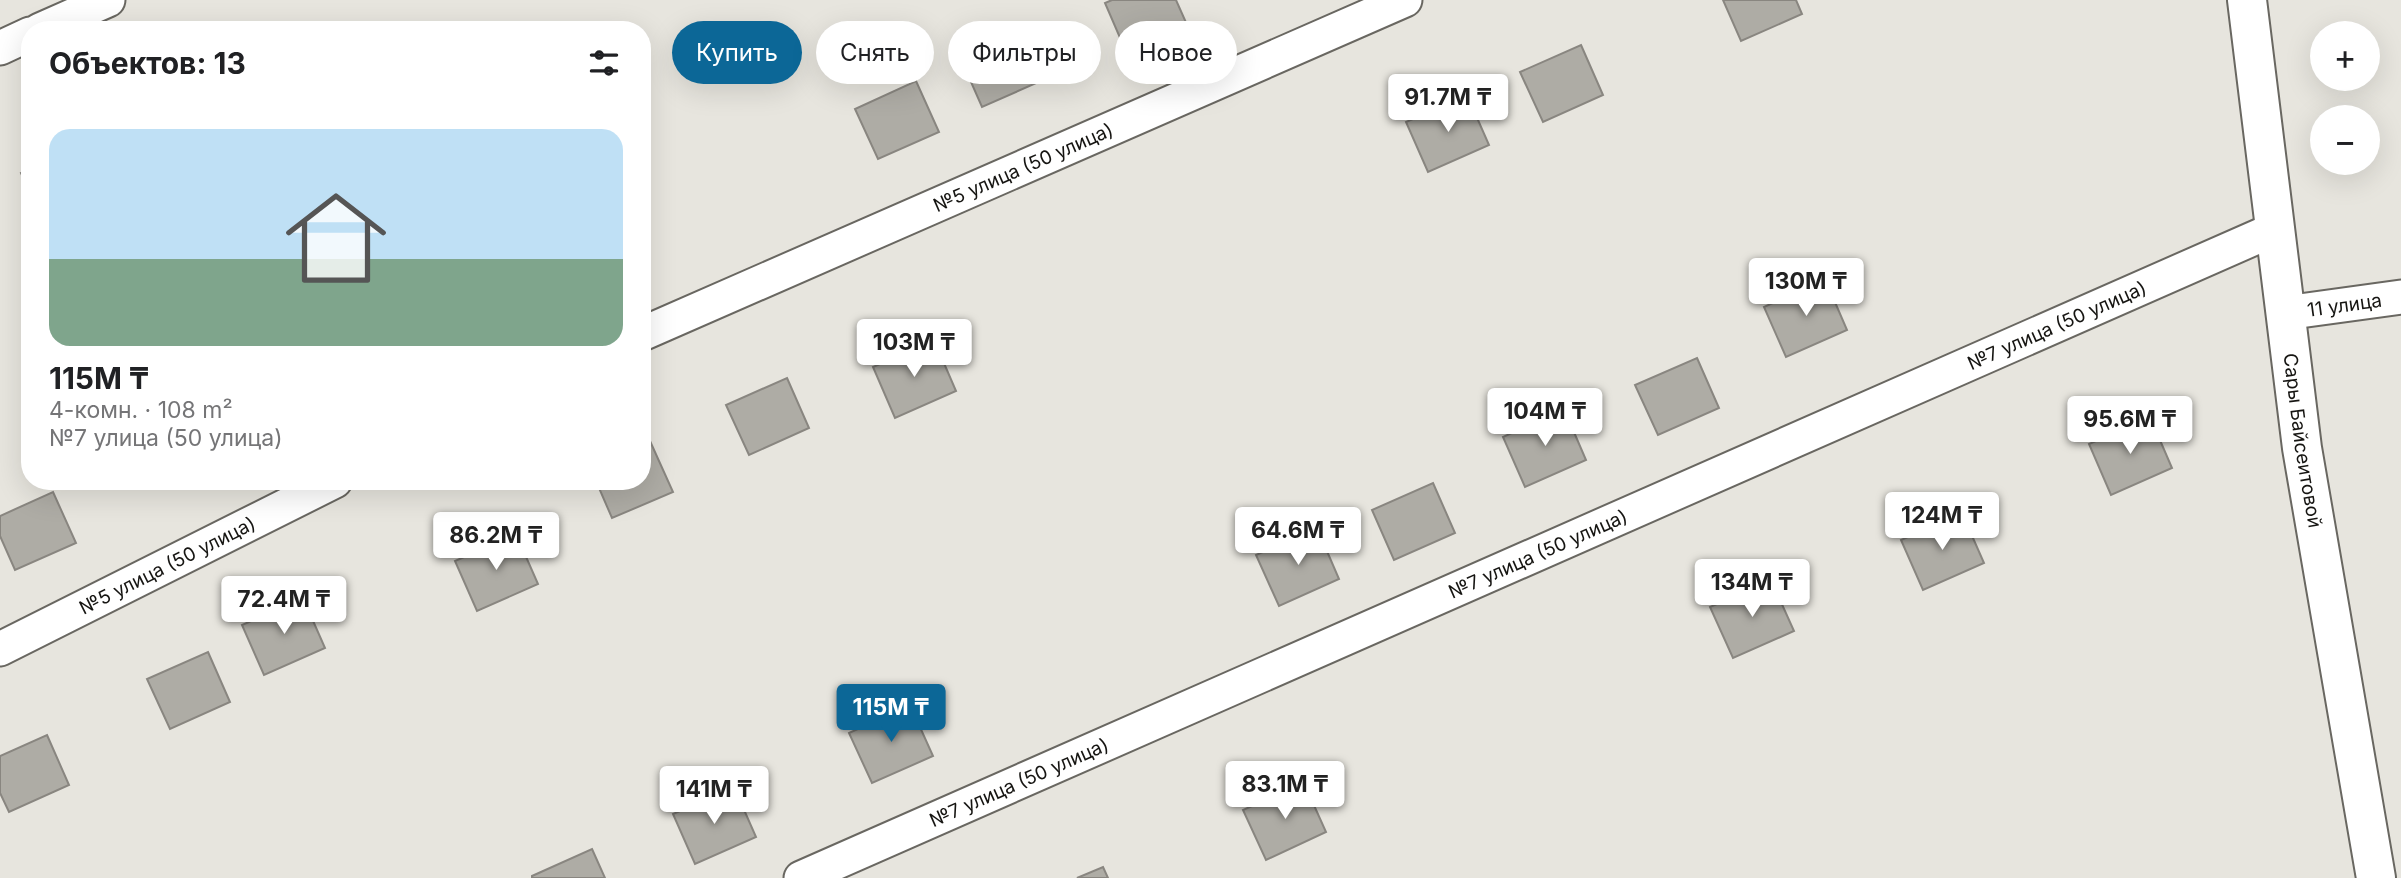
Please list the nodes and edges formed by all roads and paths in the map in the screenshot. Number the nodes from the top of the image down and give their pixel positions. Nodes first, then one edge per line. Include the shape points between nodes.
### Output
1 (108, 0) edge
2 (1405, 0) edge
3 (2247, 0) edge
4 (60, 21) edge
5 (21, 38) edge
6 (0, 48) edge
7 (2275, 229) junction
8 (2401, 296) edge
9 (2285, 313) junction
10 (651, 330) edge
11 (317, 490) edge
12 (0, 649) edge
13 (801, 878) edge
14 (2376, 878) edge

1 - 4 street
2 - 10 street, №5 улица (50 улица)
3 - 7 street, Сары Байсеитовой
5 - 6 street
7 - 9 street, Сары Байсеитовой
7 - 13 street, №7 улица (50 улица)
8 - 9 street, 11 улица
9 - 14 street, Сары Байсеитовой via 2302,448
11 - 12 street, №5 улица (50 улица)

